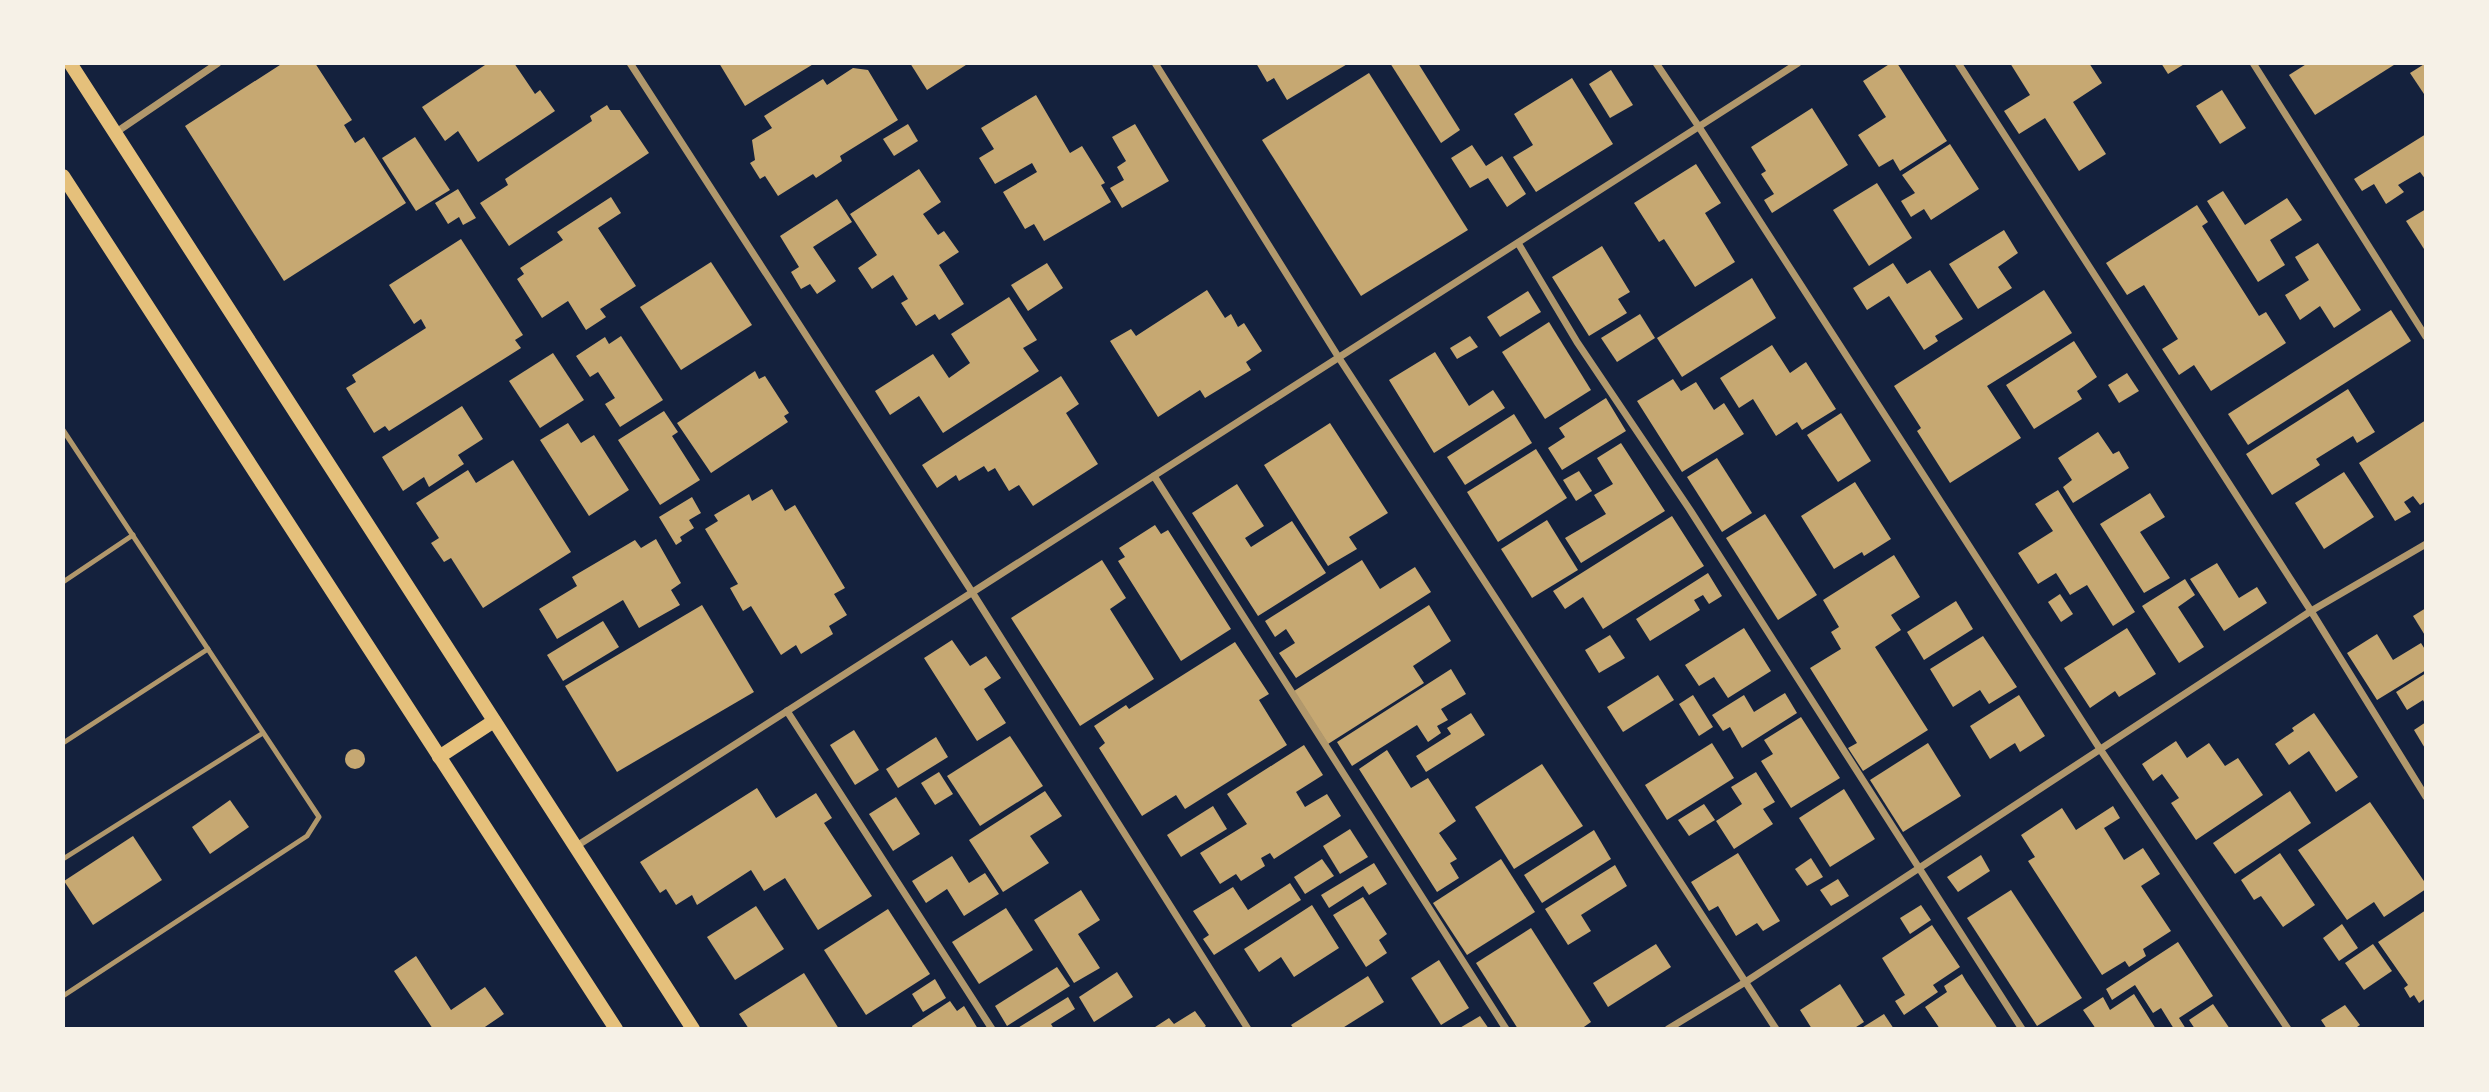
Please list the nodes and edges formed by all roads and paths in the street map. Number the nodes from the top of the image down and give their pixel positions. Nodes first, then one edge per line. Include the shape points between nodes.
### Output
1 (70, 63) edge
2 (218, 63) edge
3 (630, 63) edge
4 (1155, 63) edge
5 (1656, 63) edge
6 (1798, 63) edge
7 (1958, 63) edge
8 (2253, 63) edge
9 (1699, 127) junction
10 (115, 133) junction
11 (63, 176) edge
12 (1518, 243) junction
13 (2426, 337) edge
14 (1339, 358) junction
15 (63, 430) edge
16 (1154, 476) junction
17 (133, 535) junction
18 (2426, 544) edge
19 (63, 582) edge
20 (972, 592) junction
21 (2311, 611) junction
22 (208, 649) junction
23 (787, 711) junction
24 (494, 721) junction
25 (263, 733) junction
26 (63, 743) edge
27 (2101, 749) junction
28 (439, 757) junction
29 (2426, 797) edge
30 (575, 847) junction
31 (63, 859) edge
32 (1919, 868) junction
33 (1746, 981) junction
34 (63, 996) edge
35 (616, 1029) edge
36 (693, 1029) edge
37 (992, 1029) edge
38 (1248, 1029) edge
39 (1506, 1029) edge
40 (1668, 1029) edge
41 (1776, 1029) edge
42 (2022, 1029) edge
43 (2288, 1029) edge

1 - 10 main road
2 - 10 street
3 - 20 street
4 - 14 street
5 - 9 street
6 - 9 street
7 - 21 street
8 - 13 street
9 - 12 street
9 - 27 street
10 - 24 main road
11 - 28 main road
12 - 14 street
12 - 32 street via 1577,342
14 - 16 street
14 - 33 street
15 - 17 lane
16 - 20 street
16 - 39 street
17 - 19 lane
17 - 22 lane
18 - 21 street
20 - 23 street
20 - 38 street
21 - 27 street
21 - 29 street
22 - 25 lane
22 - 26 lane
23 - 30 street
23 - 37 street
24 - 28 main road
24 - 30 main road
25 - 31 lane
25 - 34 lane via 319,817 307,836
27 - 32 street
27 - 43 street
28 - 35 main road
30 - 36 main road
32 - 33 street
32 - 42 street
33 - 40 street
33 - 41 street

